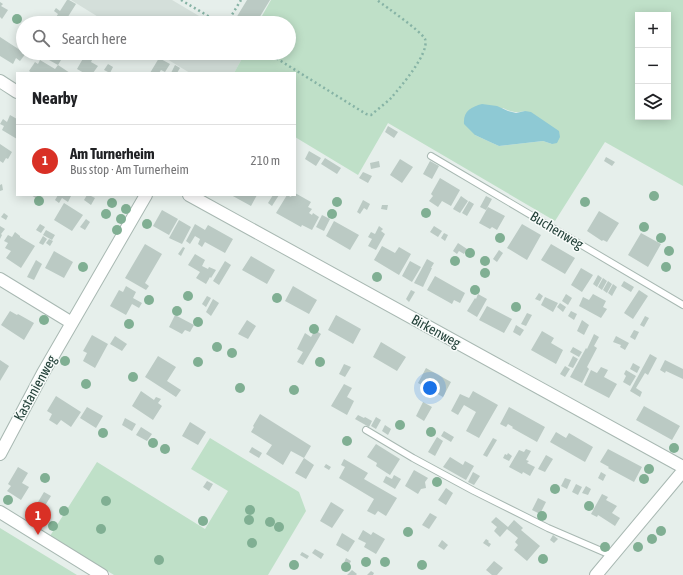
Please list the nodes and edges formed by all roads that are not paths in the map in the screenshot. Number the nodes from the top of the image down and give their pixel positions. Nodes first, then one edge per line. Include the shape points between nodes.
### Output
1 (0, 81) edge
2 (16, 91) edge
3 (431, 156) dead end
4 (145, 196) edge
5 (191, 196) edge
6 (0, 279) edge
7 (683, 305) edge
8 (72, 323) junction
9 (366, 430) dead end
10 (0, 454) edge
11 (683, 467) edge
12 (683, 471) edge
13 (0, 512) edge
14 (613, 556) junction
15 (102, 575) edge
16 (596, 575) edge

1 - 2 street
3 - 7 lane, Buchenweg
4 - 8 street, Kastanienweg
5 - 11 street, Birkenweg
6 - 8 street
8 - 10 street, Kastanienweg
9 - 14 lane via 474,491 548,528
12 - 14 street
13 - 15 street
14 - 16 street

